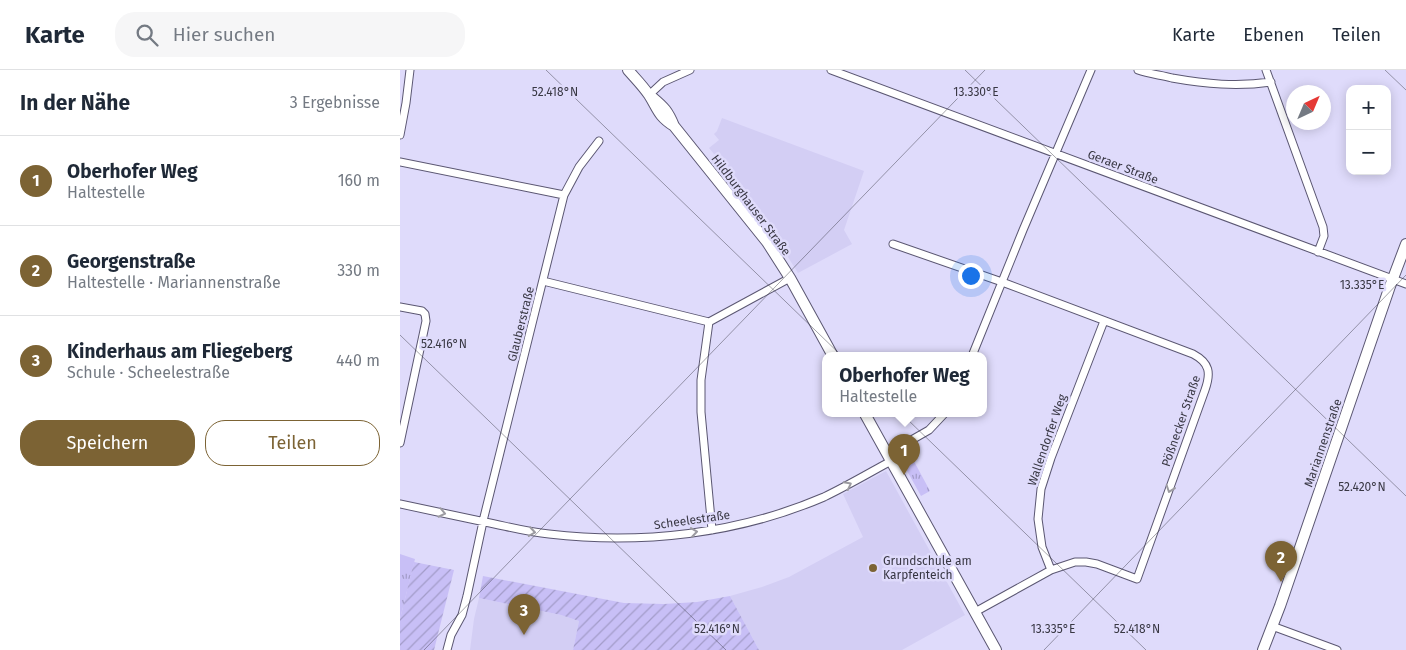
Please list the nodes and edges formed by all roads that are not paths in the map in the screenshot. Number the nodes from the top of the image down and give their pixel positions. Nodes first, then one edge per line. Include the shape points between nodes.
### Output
1 (410, 70) edge
2 (628, 70) edge
3 (690, 70) edge
4 (831, 70) edge
5 (1091, 70) edge
6 (1138, 70) edge
7 (1266, 70) edge
8 (1271, 82) junction
9 (649, 95) junction
10 (400, 135) edge
11 (599, 141) dead end
12 (1056, 153) junction
13 (400, 162) edge
14 (564, 195) junction
15 (893, 244) dead end
16 (1406, 244) edge
17 (1318, 252) junction
18 (790, 278) junction
19 (1393, 279) junction
20 (543, 282) junction
21 (1002, 282) junction
22 (1406, 284) edge
23 (400, 307) edge
24 (1104, 321) junction
25 (709, 322) junction
26 (831, 352) edge
27 (974, 352) edge
28 (867, 417) edge
29 (941, 417) edge
30 (400, 443) edge
31 (889, 458) junction
32 (400, 504) edge
33 (484, 522) junction
34 (712, 530) junction
35 (1051, 570) junction
36 (975, 612) junction
37 (1272, 626) junction
38 (447, 650) edge
39 (996, 650) edge
40 (1263, 650) edge
41 (1337, 650) edge

1 - 10 street
2 - 9 main road, Hildburghauser Straße
3 - 9 street via 663,82
4 - 12 street, Geraer Straße
5 - 12 street
6 - 8 street via 1225,85
7 - 8 street
8 - 17 street via 1323,227 1324,236
9 - 18 main road, Hildburghauser Straße via 657,111 674,126 767,242
11 - 14 street, Glauberstraße via 579,167
12 - 17 street, Geraer Straße
12 - 21 street
13 - 14 street
14 - 20 street, Glauberstraße
15 - 21 street, Pößnecker Straße
16 - 19 main road, Mariannenstraße
17 - 19 street, Geraer Straße
18 - 25 street
18 - 26 main road, Hildburghauser Straße
19 - 22 street, Geraer Straße
19 - 37 main road, Mariannenstraße
20 - 25 street
20 - 33 street, Glauberstraße
21 - 24 street, Pößnecker Straße
21 - 27 street
23 - 30 street via 422,311 426,320
24 - 35 street, Wallendorfer Weg via 1041,489 1038,519 1042,546
24 -> 35 street, Pößnecker Straße via 1199,357 1209,375 1137,579 1086,562
25 - 34 street via 701,380 701,412
28 - 31 main road
29 - 31 street, Scheelestraße
34 -> 31 street, Scheelestraße via 810,502 837,490
31 - 36 main road
32 -> 33 street, Scheelestraße
33 -> 34 street, Scheelestraße via 549,534 607,539 661,537
33 - 38 street via 462,615 451,634
35 - 36 street
36 - 39 main road
37 - 40 main road, Mariannenstraße
37 - 41 street

